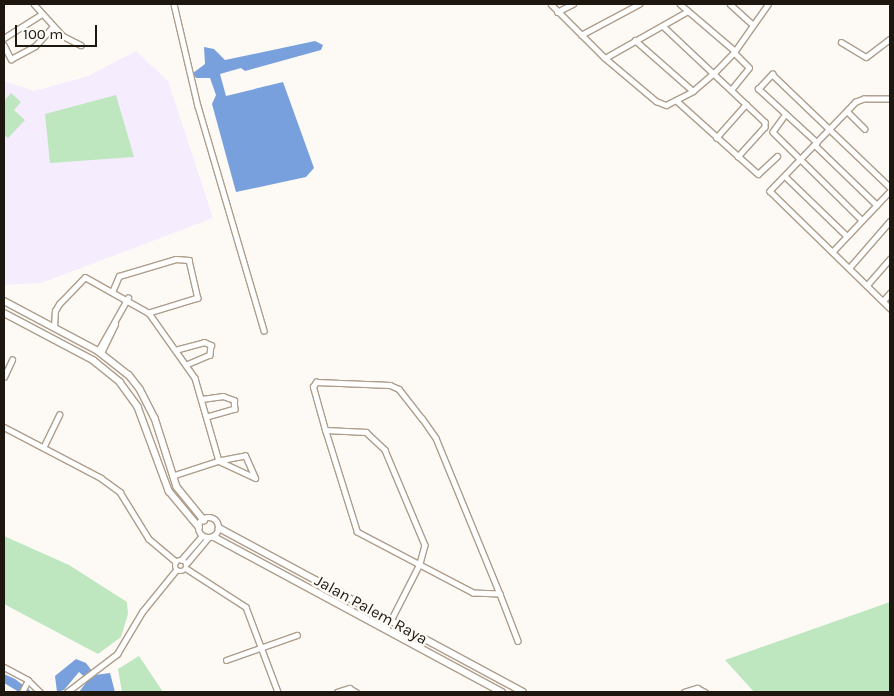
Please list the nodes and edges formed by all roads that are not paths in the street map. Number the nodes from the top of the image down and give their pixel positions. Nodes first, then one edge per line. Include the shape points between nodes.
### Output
1 (34, 4) edge
2 (174, 4) edge
3 (551, 4) edge
4 (573, 4) edge
5 (639, 4) edge
6 (680, 4) edge
7 (730, 4) edge
8 (768, 4) edge
9 (688, 11) junction
10 (557, 12) junction
11 (42, 14) junction
12 (752, 24) junction
13 (663, 26) junction
14 (53, 27) junction
15 (581, 35) junction
16 (4, 38) edge
17 (635, 40) junction
18 (841, 42) dead end
19 (889, 42) edge
20 (4, 45) edge
21 (81, 45) dead end
22 (734, 52) junction
23 (604, 58) junction
24 (714, 73) junction
25 (731, 90) junction
26 (693, 91) junction
27 (890, 99) edge
28 (677, 101) junction
29 (746, 104) junction
30 (846, 111) junction
31 (786, 114) junction
32 (830, 128) junction
33 (865, 129) dead end
34 (716, 138) junction
35 (816, 144) junction
36 (777, 156) dead end
37 (738, 157) junction
38 (800, 160) junction
39 (785, 176) junction
40 (890, 187) edge
41 (890, 191) edge
42 (877, 205) junction
43 (862, 220) junction
44 (890, 221) edge
45 (847, 236) junction
46 (833, 251) junction
47 (890, 258) edge
48 (850, 267) junction
49 (868, 284) junction
50 (113, 290) junction
51 (890, 293) edge
52 (128, 298) junction
53 (4, 301) edge
54 (883, 301) junction
55 (890, 308) edge
56 (4, 313) edge
57 (149, 313) junction
58 (54, 328) junction
59 (264, 330) dead end
60 (175, 350) junction
61 (99, 352) junction
62 (12, 360) dead end
63 (187, 365) junction
64 (4, 377) edge
65 (202, 399) junction
66 (59, 415) dead end
67 (206, 417) junction
68 (4, 428) edge
69 (325, 430) junction
70 (43, 448) junction
71 (219, 461) junction
72 (173, 476) junction
73 (204, 520) junction
74 (199, 527) junction
75 (219, 528) junction
76 (208, 537) junction
77 (181, 560) junction
78 (176, 562) junction
79 (187, 563) junction
80 (420, 564) junction
81 (187, 569) junction
82 (176, 570) junction
83 (500, 594) junction
84 (390, 621) junction
85 (298, 635) dead end
86 (518, 640) dead end
87 (262, 648) junction
88 (226, 660) dead end
89 (4, 667) edge
90 (27, 682) junction
91 (22, 692) edge
92 (40, 692) edge
93 (67, 692) edge
94 (278, 692) edge
95 (337, 692) edge
96 (356, 692) edge
97 (502, 692) edge
98 (523, 692) edge
99 (684, 692) edge
100 (705, 692) edge

1 - 11 street
2 - 59 street
3 - 10 street
4 - 10 street
5 - 15 street
6 - 9 street
7 - 12 street
8 - 12 street
9 - 13 street
9 - 22 street
10 - 15 street
11 - 14 street
11 - 16 street
12 - 22 street
13 - 17 street
13 - 24 street
14 - 20 street via 32,48 11,59
14 - 21 street
15 - 23 street
17 - 23 street
17 - 26 street
18 - 19 street via 866,58
22 - 24 street
22 - 25 street via 749,68
23 - 28 street via 661,104
24 - 25 street
24 - 26 street
25 - 29 street
26 - 28 street
27 - 30 street via 862,99
28 - 34 street
29 - 34 street
29 - 37 street via 766,126
30 - 32 street
30 - 33 street
31 - 32 street via 758,89 772,73
31 - 35 street
31 - 38 street via 773,131
32 - 35 street
32 - 40 street
34 - 37 street
35 - 38 street
35 - 42 street
36 - 37 street via 760,174
38 - 39 street
38 - 43 street
39 - 45 street
39 - 46 street via 771,192
41 - 42 street
42 - 43 street
43 - 45 street
44 - 48 street
45 - 46 street
46 - 48 street
47 - 49 street
48 - 49 street
49 - 54 street
50 - 52 street
50 - 57 street via 120,276 176,259 189,260 198,298
50 - 58 street via 83,278 56,308
51 - 54 street
52 - 57 street
52 - 61 street
53 - 58 street
54 - 55 street
56 - 74 street via 93,360 120,382 138,407 169,491
57 - 60 street
58 - 61 street
60 - 63 street
60 - 63 street via 204,342 211,345 210,355
61 - 72 street via 140,389 155,418
62 - 64 street
63 - 65 street
65 - 67 street
65 - 67 street via 223,396 234,400 235,409
66 - 70 street
67 - 71 street
68 - 70 street
69 - 80 street via 357,532
69 - 80 street via 366,432 385,450 425,545
69 - 83 street via 313,387 316,382 382,383 398,390 436,438
70 - 78 street via 101,478 120,492 149,539
71 - 71 street via 245,456 255,478 253,480
71 - 72 street
72 - 73 street via 188,504
73 - 74 street
73 - 75 street, Jalan Palem Raya via 214,520
74 - 76 street
75 - 76 street
75 - 84 street, Jalan Palem Raya
76 - 77 street
76 - 79 street
76 - 97 street, Jalan Palem Raya
77 - 78 street
77 - 79 street
78 - 82 street
79 - 81 street
80 - 83 street via 473,593
80 - 84 street
81 - 82 street via 182,572
81 - 87 street via 246,607
82 - 93 street via 142,612 117,654
83 - 86 street
84 - 98 street, Jalan Palem Raya
85 - 87 street
87 - 88 street
87 - 94 street
89 - 90 street
90 - 91 street
90 - 92 street
95 - 96 street via 349,688
99 - 100 street via 697,688

